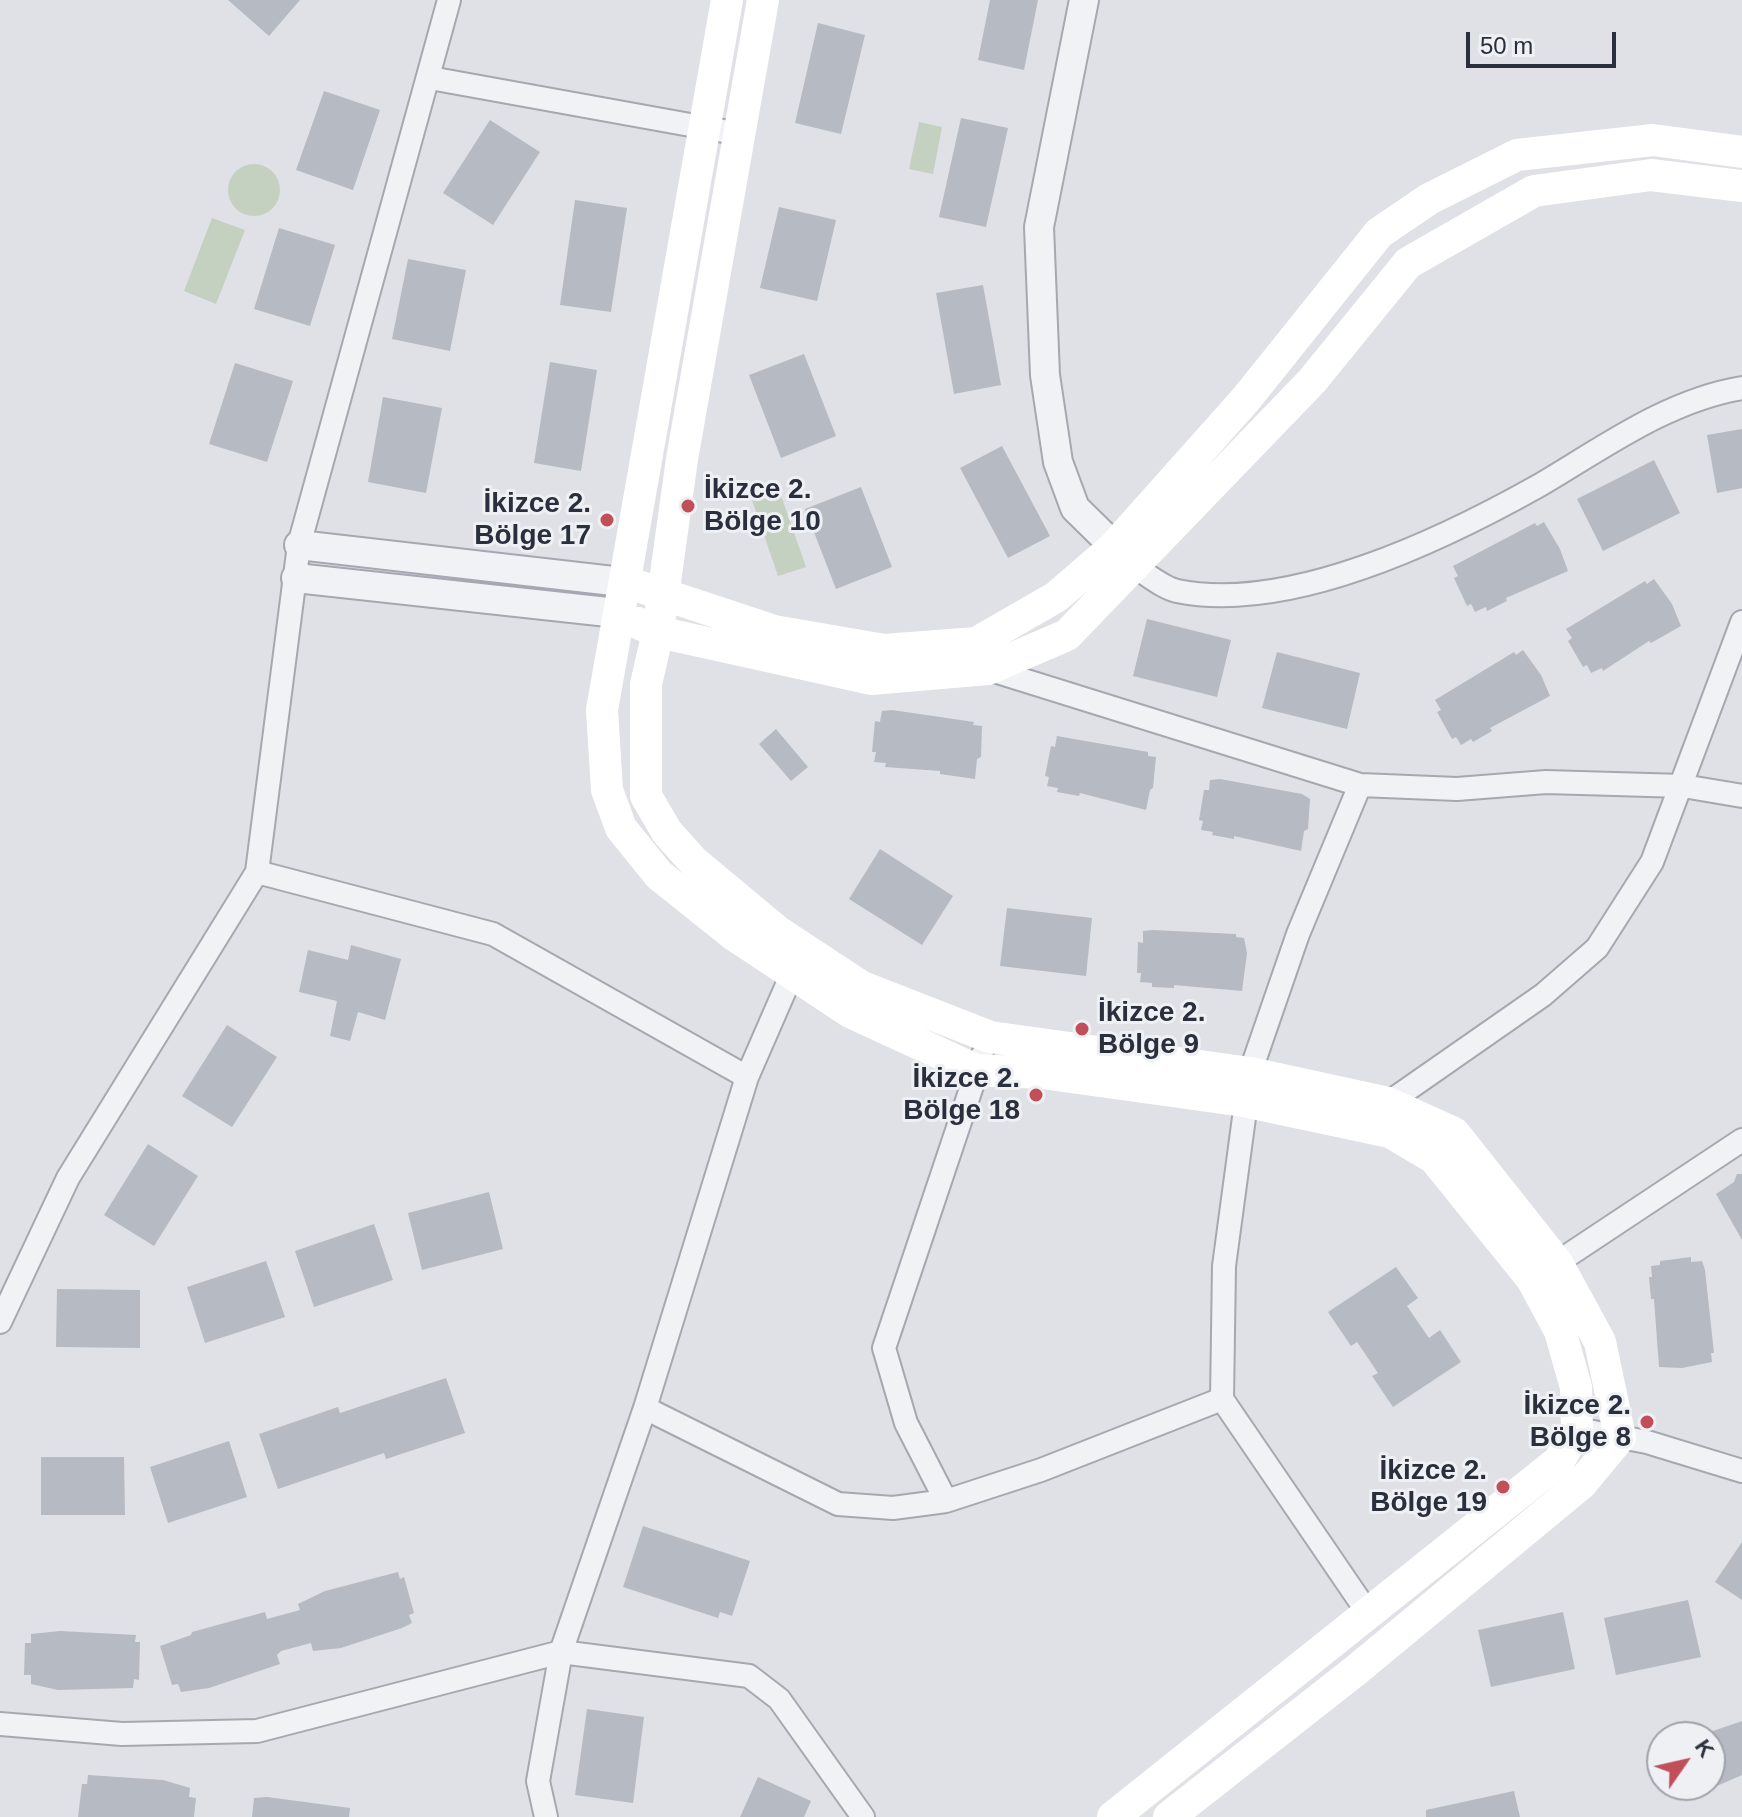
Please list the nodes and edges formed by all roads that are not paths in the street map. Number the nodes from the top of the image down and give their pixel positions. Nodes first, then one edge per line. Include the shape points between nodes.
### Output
1 (449, 0) edge
2 (727, 0) edge
3 (763, 0) edge
4 (1084, 0) edge
5 (430, 78) junction
6 (705, 127) junction
7 (740, 134) junction
8 (1742, 152) edge
9 (1742, 186) edge
10 (1742, 388) edge
11 (299, 545) junction
12 (1125, 557) junction
13 (296, 578) junction
14 (661, 593) junction
15 (620, 598) junction
16 (1742, 622) edge
17 (658, 632) junction
18 (988, 669) junction
19 (1360, 785) junction
20 (1683, 786) junction
21 (1742, 796) edge
22 (257, 872) junction
23 (791, 976) junction
24 (990, 1037) junction
25 (976, 1070) junction
26 (747, 1077) junction
27 (1247, 1087) junction
28 (1388, 1103) junction
29 (1742, 1140) edge
30 (1545, 1271) junction
31 (0, 1322) edge
32 (1222, 1399) junction
33 (645, 1408) junction
34 (1577, 1429) junction
35 (1620, 1437) junction
36 (1742, 1471) edge
37 (946, 1501) junction
38 (1368, 1613) junction
39 (561, 1652) junction
40 (0, 1724) edge
41 (546, 1817) edge
42 (863, 1817) edge
43 (1113, 1817) edge
44 (1169, 1817) edge

1 - 5 street
2 - 6 main road
3 - 7 main road
4 - 12 street via 1039,227 1045,375 1058,462 1075,508
5 - 6 street
5 - 11 street
6 - 7 street
6 - 15 main road
7 - 14 main road
8 - 12 main road via 1653,140 1517,155 1429,199 1379,233
9 - 12 main road via 1651,175 1534,191 1408,263 1312,381
10 - 12 street via 1670,410 1446,532 1371,565 1301,586 1215,595 1174,591
11 - 13 street
11 - 15 street
12 - 14 main road via 976,643 939,648 884,650 774,631
12 - 18 main road via 1067,635
13 - 15 street
13 - 22 street
14 - 15 main road
14 - 17 main road
15 - 17 main road
15 - 23 main road via 602,710 607,790 621,828 659,875
16 - 20 street
17 - 18 main road via 871,679
17 - 24 main road via 646,684 646,796 667,832 693,861 777,931 862,987
18 - 19 street
19 - 20 street
19 - 27 street via 1298,934
20 - 21 street
20 - 28 street via 1652,862 1597,948 1543,995
22 - 26 street via 493,934
22 - 31 street via 68,1178
23 - 25 main road via 850,1012
23 - 26 street
24 - 25 street
24 - 27 main road
25 - 27 main road
25 - 37 street via 884,1348 906,1423
26 - 33 street
27 - 28 main road
27 - 30 main road via 1390,1132 1434,1158
27 - 32 street via 1224,1266
28 - 30 main road via 1454,1133
29 - 30 street
30 - 34 main road via 1576,1387
30 - 35 main road via 1600,1342
32 - 37 street
32 - 38 street
33 - 37 street via 838,1504 893,1508
33 - 39 street
34 - 35 street
34 - 38 main road via 1559,1461
35 - 36 street
35 - 44 main road via 1581,1484
38 - 43 main road
39 - 40 street via 257,1731 122,1734
39 - 41 street via 538,1781
39 - 42 street via 749,1676 779,1699

